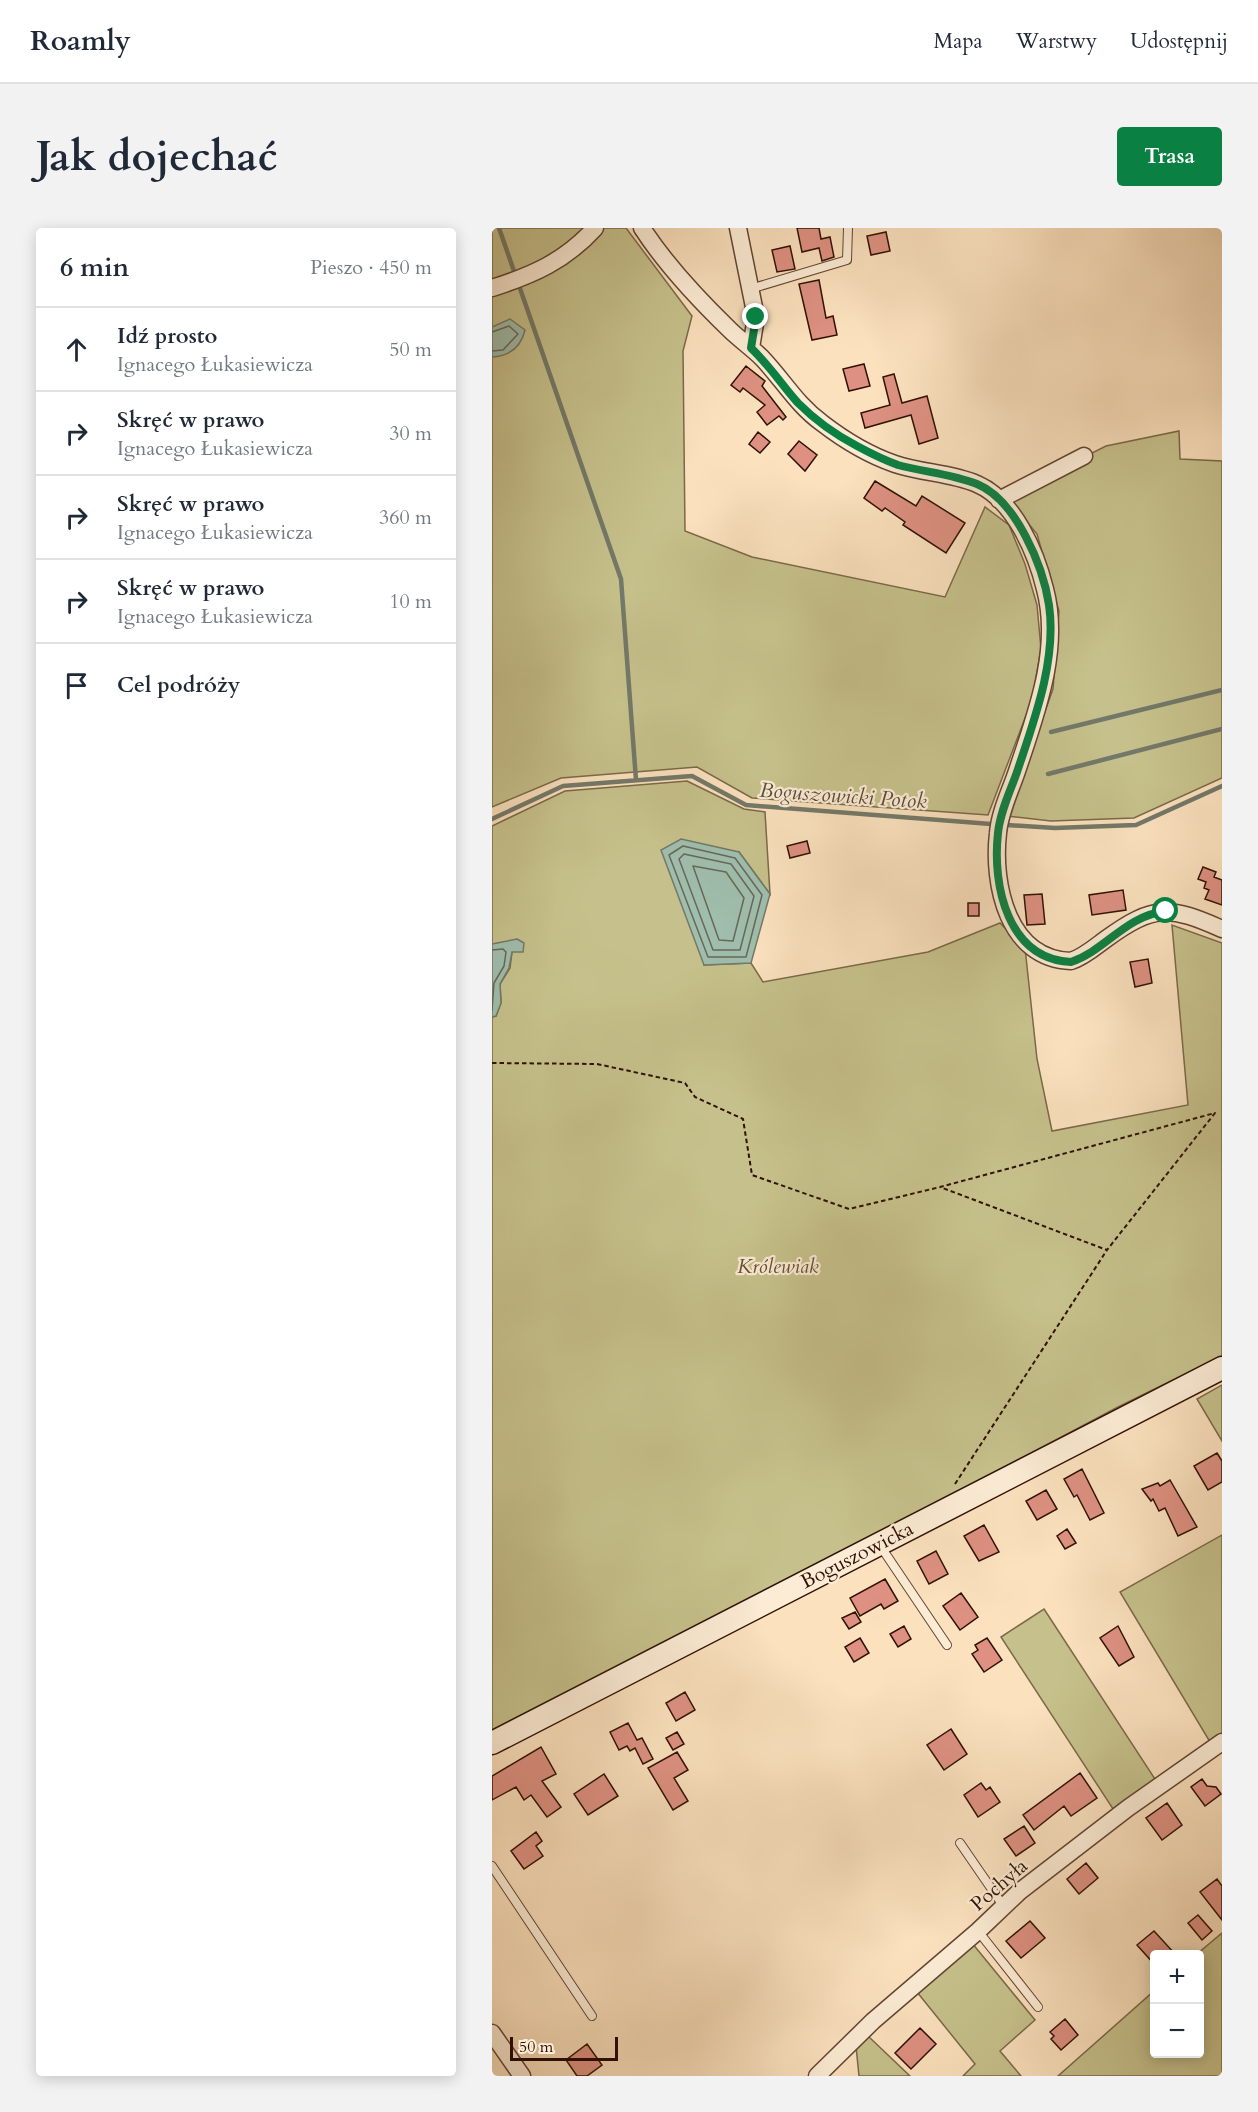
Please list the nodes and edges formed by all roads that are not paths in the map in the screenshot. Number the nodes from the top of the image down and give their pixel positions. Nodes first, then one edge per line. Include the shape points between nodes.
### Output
1 (595, 228) edge
2 (642, 228) edge
3 (738, 228) edge
4 (848, 228) edge
5 (492, 288) edge
6 (750, 289) junction
7 (751, 348) junction
8 (1084, 456) dead end
9 (999, 500) junction
10 (1222, 929) edge
11 (1222, 1368) edge
12 (879, 1544) junction
13 (947, 1645) dead end
14 (1222, 1742) edge
15 (492, 1743) edge
16 (960, 1842) dead end
17 (492, 1866) edge
18 (1004, 1907) junction
19 (978, 1931) junction
20 (1038, 2007) dead end
21 (591, 2016) dead end
22 (492, 2033) edge
23 (522, 2076) edge
24 (817, 2076) edge

1 - 5 street via 548,268
2 - 7 street via 692,291
3 - 6 street
4 - 6 lane via 847,260
6 - 7 street via 756,324
7 - 9 street via 805,410 855,445 898,465 978,484
8 - 9 street
9 - 10 street via 1018,524 1036,559 1050,619 1043,684 998,834 1003,899 1013,927 1029,948 1051,960 1071,962 1154,912 1182,912
11 - 12 street, Boguszowicka
12 - 13 lane
12 - 15 street, Boguszowicka
14 - 18 street, Pochyła via 1128,1808
16 - 18 lane
17 - 21 lane
18 - 19 street, Pochyła
19 - 20 lane
19 - 24 street, Pochyła via 873,2021
22 - 23 street

